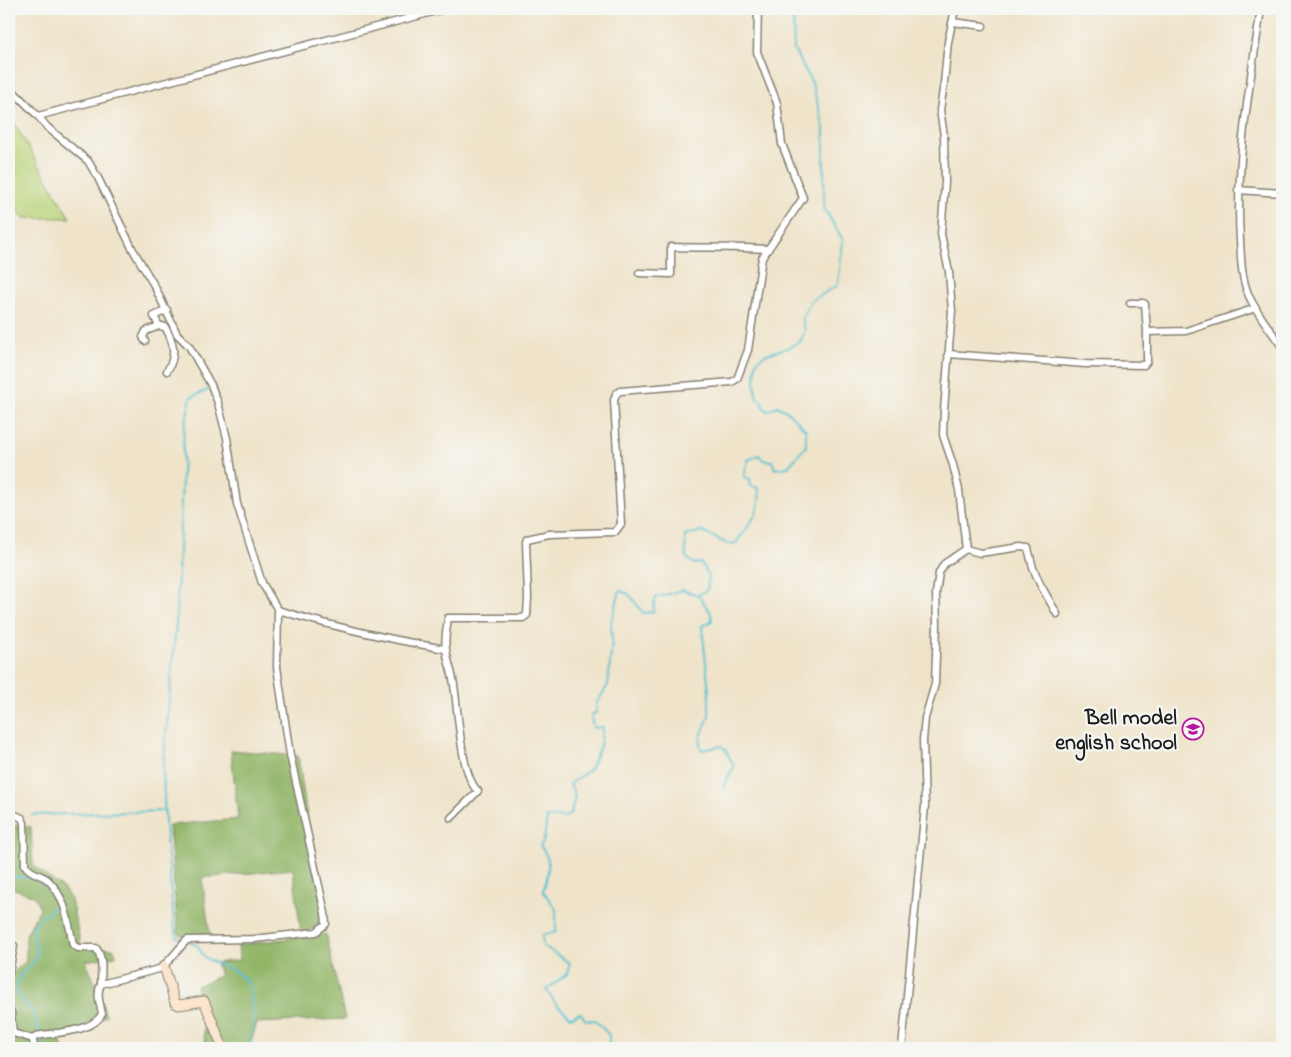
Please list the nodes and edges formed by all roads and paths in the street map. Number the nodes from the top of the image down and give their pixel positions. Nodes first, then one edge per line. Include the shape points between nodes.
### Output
1 (444, 9) edge
2 (758, 9) edge
3 (955, 9) edge
4 (1261, 9) edge
5 (953, 22) junction
6 (983, 26) dead end
7 (9, 87) edge
8 (38, 116) junction
9 (1238, 190) junction
10 (1282, 193) edge
11 (768, 249) junction
12 (639, 273) dead end
13 (1130, 302) dead end
14 (1256, 308) junction
15 (167, 310) junction
16 (172, 322) junction
17 (159, 326) junction
18 (1147, 332) junction
19 (145, 341) dead end
20 (1282, 347) edge
21 (948, 354) junction
22 (168, 371) dead end
23 (966, 549) junction
24 (278, 610) junction
25 (1057, 614) dead end
26 (445, 649) junction
27 (9, 812) edge
28 (451, 818) dead end
29 (9, 944) edge
30 (164, 966) junction
31 (9, 972) edge
32 (101, 984) junction
33 (9, 1008) edge
34 (33, 1039) junction
35 (34, 1048) edge
36 (223, 1048) edge
37 (902, 1048) edge

1 - 8 street
2 - 11 street via 756,52 777,103 782,144 803,198
3 - 5 street
4 - 9 street
5 - 6 street
5 - 21 street via 940,110 944,136 941,234 949,272 952,312
7 - 8 street
8 - 15 street via 88,161
9 - 10 street
9 - 14 street via 1241,263 1244,280
11 - 12 street via 671,247 671,274
11 - 26 street via 762,258 748,350 737,379 616,394 619,529 615,532 550,534 527,539 527,615 517,619 448,618
13 - 18 street via 1145,304
14 - 18 street via 1186,331
14 - 20 street
15 - 16 street
15 - 17 street via 154,316
16 - 17 street
16 - 24 street via 177,334 189,346 218,403 237,504 262,583
17 - 19 street via 146,331
17 - 22 street via 165,327 173,346 173,359
18 - 21 street via 1147,361 1144,365
21 - 23 street via 944,435 959,490
23 - 25 street via 980,553 1028,548 1040,584
23 - 37 street via 944,564 938,573 936,684 925,718 925,806
24 - 26 street via 400,642
24 - 30 street via 278,667 290,755 326,924 316,932 254,940 187,940
26 - 28 street via 453,680 462,750 473,787 478,791
27 - 32 street via 22,818 24,823 25,866 46,878 64,904 73,945 96,948 100,954
29 - 31 street via 14,946
30 - 32 street
30 - 36 street via 175,1003 204,1001
32 - 34 street via 98,990 102,1014 99,1020
33 - 34 street via 13,1033
34 - 35 street

